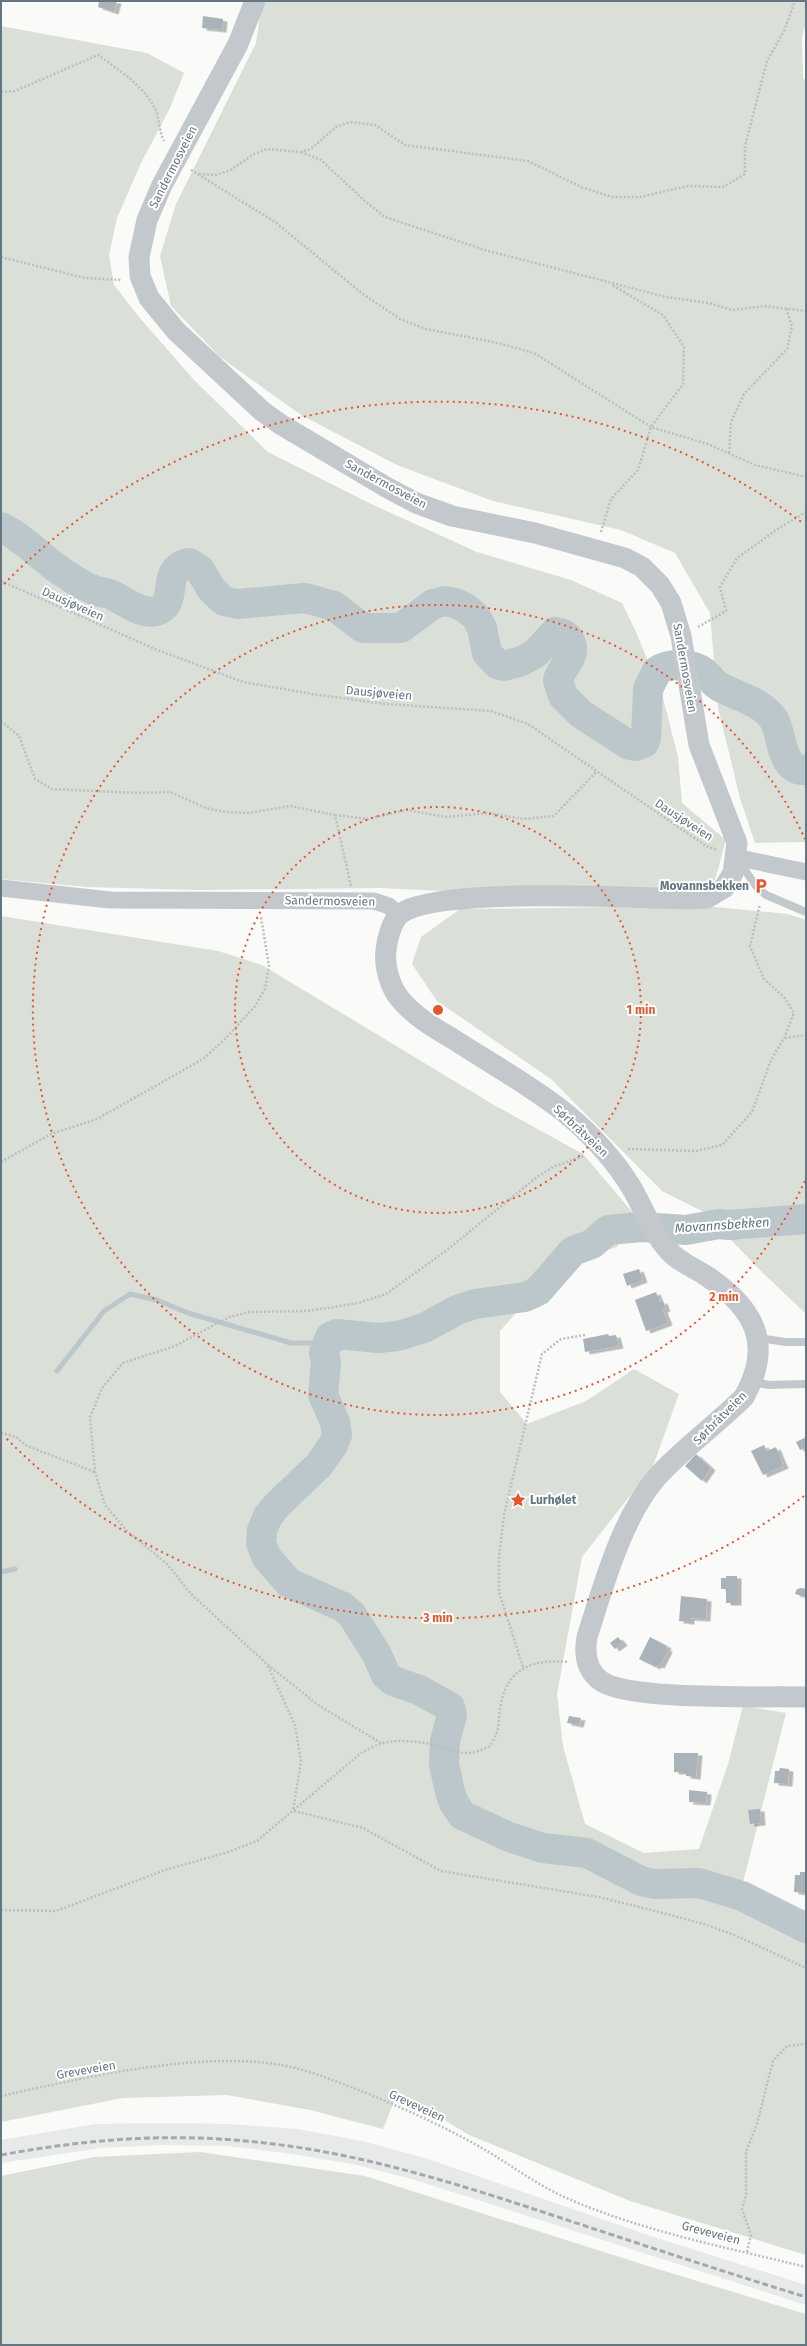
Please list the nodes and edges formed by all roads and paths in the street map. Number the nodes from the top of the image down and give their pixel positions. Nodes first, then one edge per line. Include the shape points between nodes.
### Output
1 (255, 1) edge
2 (795, 1) edge
3 (1, 92) edge
4 (301, 152) junction
5 (175, 160) junction
6 (1, 257) edge
7 (140, 276) junction
8 (608, 283) junction
9 (786, 308) junction
10 (806, 311) edge
11 (650, 427) junction
12 (729, 453) junction
13 (806, 477) edge
14 (806, 512) edge
15 (596, 549) junction
16 (1, 581) edge
17 (684, 656) junction
18 (1, 721) edge
19 (597, 771) junction
20 (335, 815) junction
21 (735, 857) junction
22 (806, 872) edge
23 (1, 888) edge
24 (763, 892) junction
25 (261, 900) junction
26 (352, 900) junction
27 (806, 912) edge
28 (399, 915) junction
29 (806, 1035) edge
30 (784, 1038) junction
31 (603, 1149) junction
32 (1, 1162) edge
33 (585, 1335) dead end
34 (758, 1338) junction
35 (806, 1342) edge
36 (752, 1382) junction
37 (806, 1384) edge
38 (1, 1433) edge
39 (95, 1472) junction
40 (561, 1661) dead end
41 (268, 1665) junction
42 (523, 1667) junction
43 (806, 1697) edge
44 (381, 1743) junction
45 (293, 1811) junction
46 (1, 1910) edge
47 (802, 1967) junction
48 (806, 1968) edge
49 (806, 1971) edge
50 (806, 2044) edge
51 (1, 2096) edge
52 (747, 2252) junction
53 (806, 2267) edge

1 - 5 street, Sandermosveien via 238,44
2 - 4 path via 784,31 768,62 745,146 745,174 723,187 688,186 640,197 612,197 581,187 528,161 405,145 375,125 350,122 336,127 311,149
3 - 5 path via 15,91 98,55 144,90 156,114 161,135
4 - 8 path via 321,160 385,217 488,251
4 - 11 path via 267,149 254,154 229,171 215,175 198,174 275,222 364,295 400,319 426,329 534,353
5 - 7 street, Sandermosveien via 147,220 139,257
6 - 7 path via 85,278 119,280
7 - 15 street, Sandermosveien via 148,298 176,331 212,366 262,411 317,446 386,487 430,508 481,523 536,533
8 - 9 path via 732,310 765,306
8 - 11 path via 663,315 684,347 683,384
9 - 10 path
9 - 12 path via 792,326 787,348 744,394 731,422
11 - 12 path
11 - 15 path via 638,470 611,499
12 - 13 path via 755,465
14 - 17 path via 737,558 720,587 726,611
15 - 17 street, Sandermosveien via 625,558 642,568 660,585 671,603
16 - 19 path, Dausjøveien via 155,649 243,682 387,704 491,711 528,724
17 - 21 street, Sandermosveien via 699,745 737,843
18 - 20 path via 19,736 35,779 52,789 170,792 206,808 226,812 248,812 290,806
19 - 20 path via 554,816 523,819 488,813 447,817 407,810 368,819
19 - 21 path, Dausjøveien via 706,846
20 - 26 path via 351,879
21 - 22 street
21 - 24 lane
21 - 28 street, Sandermosveien via 734,873 727,885 707,898 461,898 423,904
23 - 25 street, Sandermosveien via 110,900
24 - 27 lane via 783,904
24 - 30 path via 750,946 764,979 784,996 794,1013
25 - 26 street, Sandermosveien
25 - 32 path via 263,939 269,966 265,989 255,1006 226,1038 203,1059 97,1118 51,1134
26 - 28 street, Sandermosveien via 383,903
28 - 31 street, Sørbråtveien via 390,931 385,956 389,978 399,998 432,1026 564,1112
29 - 30 path
30 - 31 path via 771,1060 752,1112 722,1145 696,1151
31 - 34 street, Sørbråtveien via 619,1169 660,1239 675,1256 731,1295 750,1317
31 - 39 path via 553,1166 429,1264 386,1294 358,1303 306,1311 249,1312 230,1317 175,1346 123,1363 102,1388 90,1417
33 - 42 path via 561,1339 542,1354 504,1515 499,1556 499,1592
34 - 35 lane
34 - 36 street, Sørbråtveien via 756,1370
36 - 37 lane via 769,1385
36 - 43 street, Sørbråtveien via 744,1397 657,1477 639,1502 628,1523 600,1596 587,1637 585,1656 600,1680 623,1690 671,1694
38 - 39 path via 16,1437 27,1446
39 - 41 path via 105,1506 127,1531 167,1564 191,1594
40 - 42 path
41 - 44 path via 318,1705
41 - 45 path via 295,1725 300,1762
42 - 44 path via 507,1683 500,1705 498,1732 489,1748 474,1754 453,1752 434,1744 411,1741
44 - 45 path via 361,1753
45 - 46 path via 257,1841 165,1870 56,1911
45 - 47 path via 363,1828 441,1871 598,1897 663,1913 739,1937
47 - 48 path
47 - 49 path
50 - 52 path via 787,2046 773,2061 757,2124 746,2152 746,2195 742,2209 751,2235
51 - 52 path, Greveveien via 150,2068 239,2062 294,2068 334,2079 444,2128 486,2150 544,2187 572,2200 654,2228
52 - 53 path, Greveveien

